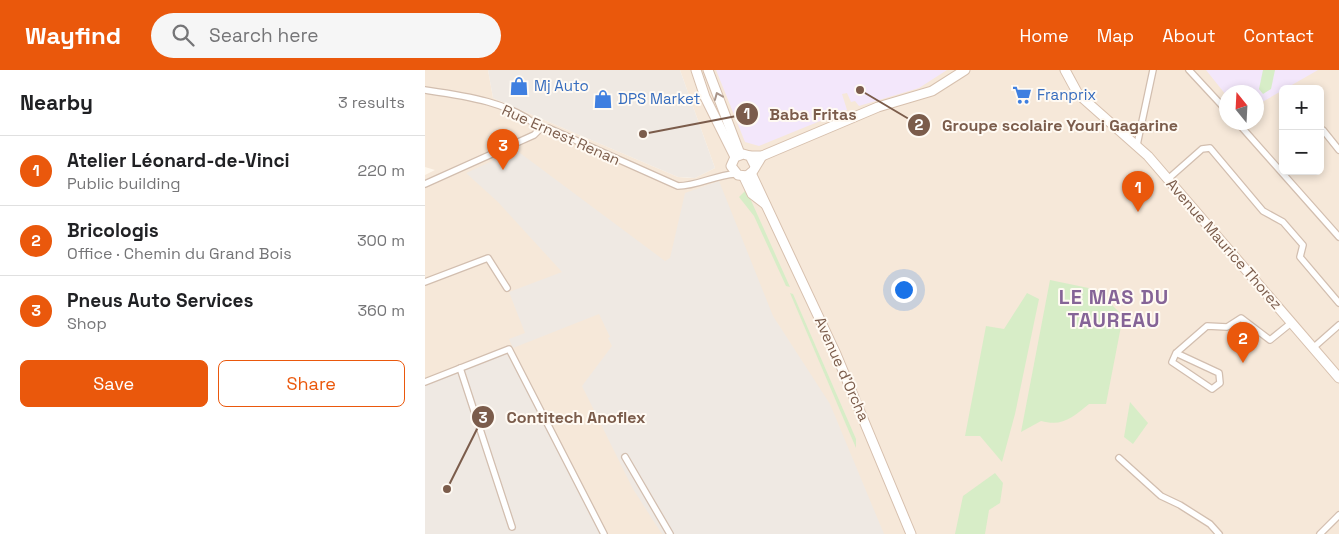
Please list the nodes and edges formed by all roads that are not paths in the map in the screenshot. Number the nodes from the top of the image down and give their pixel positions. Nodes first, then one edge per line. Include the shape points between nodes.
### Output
1 (696, 70) edge
2 (708, 70) edge
3 (965, 70) edge
4 (1065, 70) edge
5 (1153, 70) edge
6 (1189, 70) edge
7 (425, 90) edge
8 (1219, 102) edge
9 (540, 128) junction
10 (1244, 130) edge
11 (1324, 134) edge
12 (1137, 145) junction
13 (1339, 150) edge
14 (763, 156) junction
15 (742, 167) junction
16 (1168, 179) junction
17 (425, 184) edge
18 (1339, 237) edge
19 (425, 282) edge
20 (507, 288) dead end
21 (1339, 303) edge
22 (1291, 323) junction
23 (1339, 325) edge
24 (1313, 348) junction
25 (1176, 353) junction
26 (461, 368) junction
27 (1339, 378) edge
28 (425, 382) edge
29 (625, 458) dead end
30 (1119, 458) dead end
31 (1339, 515) edge
32 (512, 527) dead end
33 (603, 534) edge
34 (670, 534) edge
35 (911, 534) edge
36 (1219, 534) edge
37 (1320, 534) edge

1 - 15 street, Avenue d'Orcha via 705,97
15 -> 2 street, Avenue d'Orcha
3 - 14 street, Rue Ernest Renan via 932,91 878,107
4 - 12 street, Avenue Maurice Thorez via 1078,94
5 - 12 street
6 - 8 street
7 - 9 street, Rue Ernest Renan via 471,97 502,107
9 - 15 street, Rue Ernest Renan via 548,128 677,186 696,185
9 - 17 street via 534,135
10 - 18 street
11 - 13 street
12 - 16 street, Avenue Maurice Thorez
14 - 15 street, Rue Ernest Renan
14 - 15 street, Rue Ernest Renan via 750,156
15 - 35 street, Avenue d'Orcha via 752,194 767,206 843,371
16 - 21 street via 1202,149 1209,148 1263,211 1283,222 1303,245 1300,258
16 - 22 street, Avenue Maurice Thorez
19 - 20 street via 488,258
22 - 24 street, Avenue Maurice Thorez
22 - 25 street via 1270,340 1241,318 1227,327 1207,326
23 - 24 street
24 - 27 street, Avenue Maurice Thorez
25 - 25 street via 1172,362 1212,389 1220,383 1219,373
26 - 28 street
26 - 32 street
26 - 33 street via 509,349
29 - 34 street
30 - 36 street via 1161,496 1210,524
31 - 37 street

